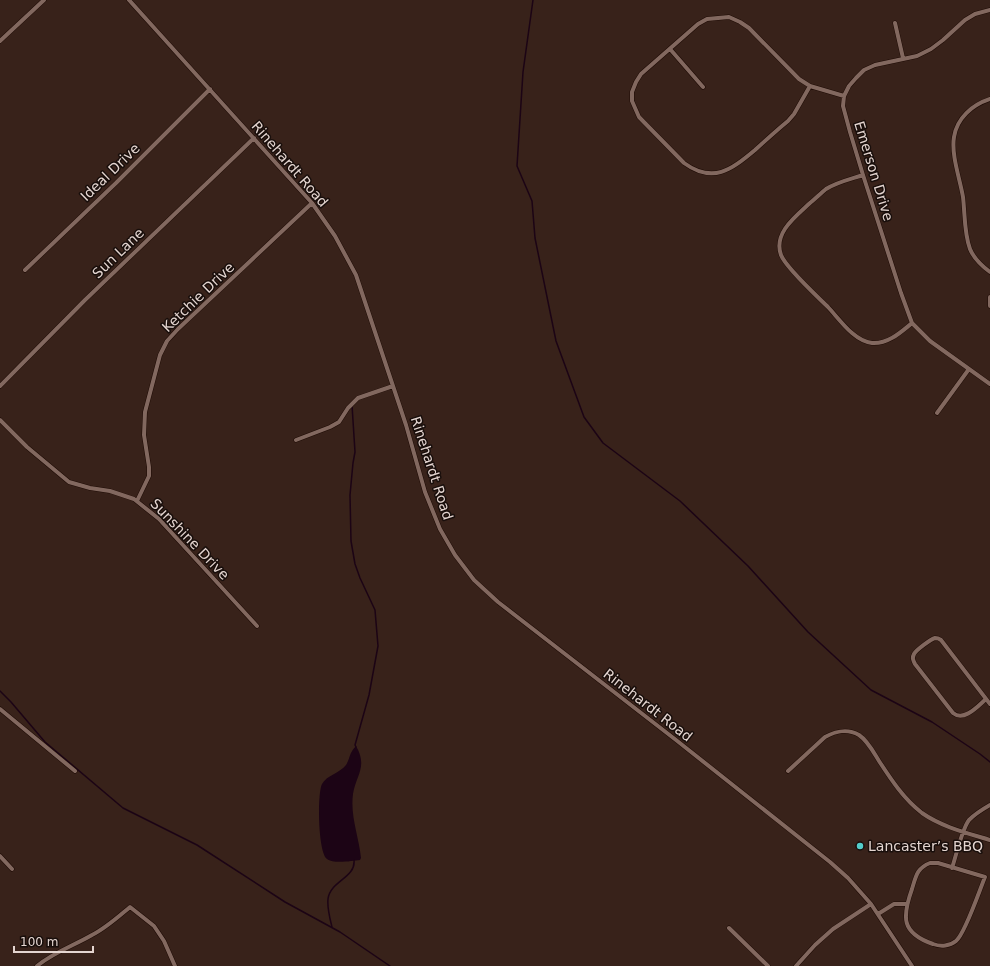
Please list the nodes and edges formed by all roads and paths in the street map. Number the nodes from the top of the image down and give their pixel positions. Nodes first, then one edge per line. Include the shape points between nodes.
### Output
1 (44, 0) edge
2 (129, 0) edge
3 (990, 10) edge
4 (895, 23) dead end
5 (0, 41) edge
6 (670, 49) junction
7 (903, 58) junction
8 (810, 86) junction
9 (703, 87) dead end
10 (210, 89) junction
11 (844, 96) junction
12 (990, 99) edge
13 (254, 138) junction
14 (863, 175) junction
15 (312, 203) junction
16 (25, 270) dead end
17 (990, 272) edge
18 (990, 296) edge
19 (990, 306) edge
20 (912, 323) junction
21 (969, 369) junction
22 (990, 384) edge
23 (0, 386) edge
24 (393, 386) junction
25 (937, 413) dead end
26 (0, 420) edge
27 (296, 440) dead end
28 (137, 501) junction
29 (257, 626) dead end
30 (986, 699) junction
31 (990, 704) edge
32 (0, 709) edge
33 (75, 771) dead end
34 (788, 771) dead end
35 (990, 805) edge
36 (964, 832) junction
37 (990, 840) edge
38 (0, 856) edge
39 (12, 868) dead end
40 (952, 868) junction
41 (871, 904) junction
42 (907, 904) junction
43 (878, 914) junction
44 (729, 928) dead end
45 (37, 966) edge
46 (175, 966) edge
47 (768, 966) edge
48 (796, 966) edge
49 (912, 966) edge

1 - 5 street
2 - 10 street, Rinehardt Road
3 - 7 street via 975,14 930,49 917,56
4 - 7 street
6 - 8 street via 698,24 707,19 729,16 749,28 787,68
6 - 8 street via 641,74 632,92 632,101 638,117 684,163 703,173 713,174 738,165 794,114
6 - 9 street
7 - 11 street via 876,64 864,70 849,86
8 - 11 street
10 - 13 street, Rinehardt Road
10 - 16 street, Ideal Drive
11 - 14 street, Emerson Drive via 843,106
12 - 17 street via 971,108 960,120 954,137 955,161 970,249 980,264
13 - 15 street, Rinehardt Road
13 - 23 street, Sun Lane via 85,300
14 - 20 street, Emerson Drive
14 - 20 street via 826,189 793,218 780,240 780,251 782,257 808,287 861,339 872,343 883,342 892,339
15 - 24 street, Rinehardt Road via 335,236 356,275
15 - 28 street, Ketchie Drive via 167,341 160,355 145,412 144,435 149,476
18 - 19 street
20 - 21 street, Emerson Drive
21 - 22 street, Emerson Drive
21 - 25 street
24 - 27 street via 358,398 339,422 330,428
24 - 41 street, Rinehardt Road via 425,492 440,529 474,580 498,602 823,856 848,878
26 - 28 street, Sunshine Drive via 27,447 69,482 110,491
28 - 29 street, Sunshine Drive via 159,519
30 - 30 street via 938,638 933,638 913,655 915,664 956,716 964,716
30 - 31 street
32 - 33 street
34 - 36 street via 830,734 843,730 857,734 867,743 898,790 913,805 935,821
35 - 36 street via 969,821
36 - 37 street
36 - 40 street
38 - 39 street
40 - 42 street via 938,863 923,866
40 - 42 street via 985,877 957,941 942,946 920,940 906,922
41 - 43 street, Rinehardt Road
41 - 48 street via 833,929
42 - 43 street via 894,904
43 - 49 street, Rinehardt Road
44 - 47 street
45 - 46 street via 92,935 130,907 154,926

